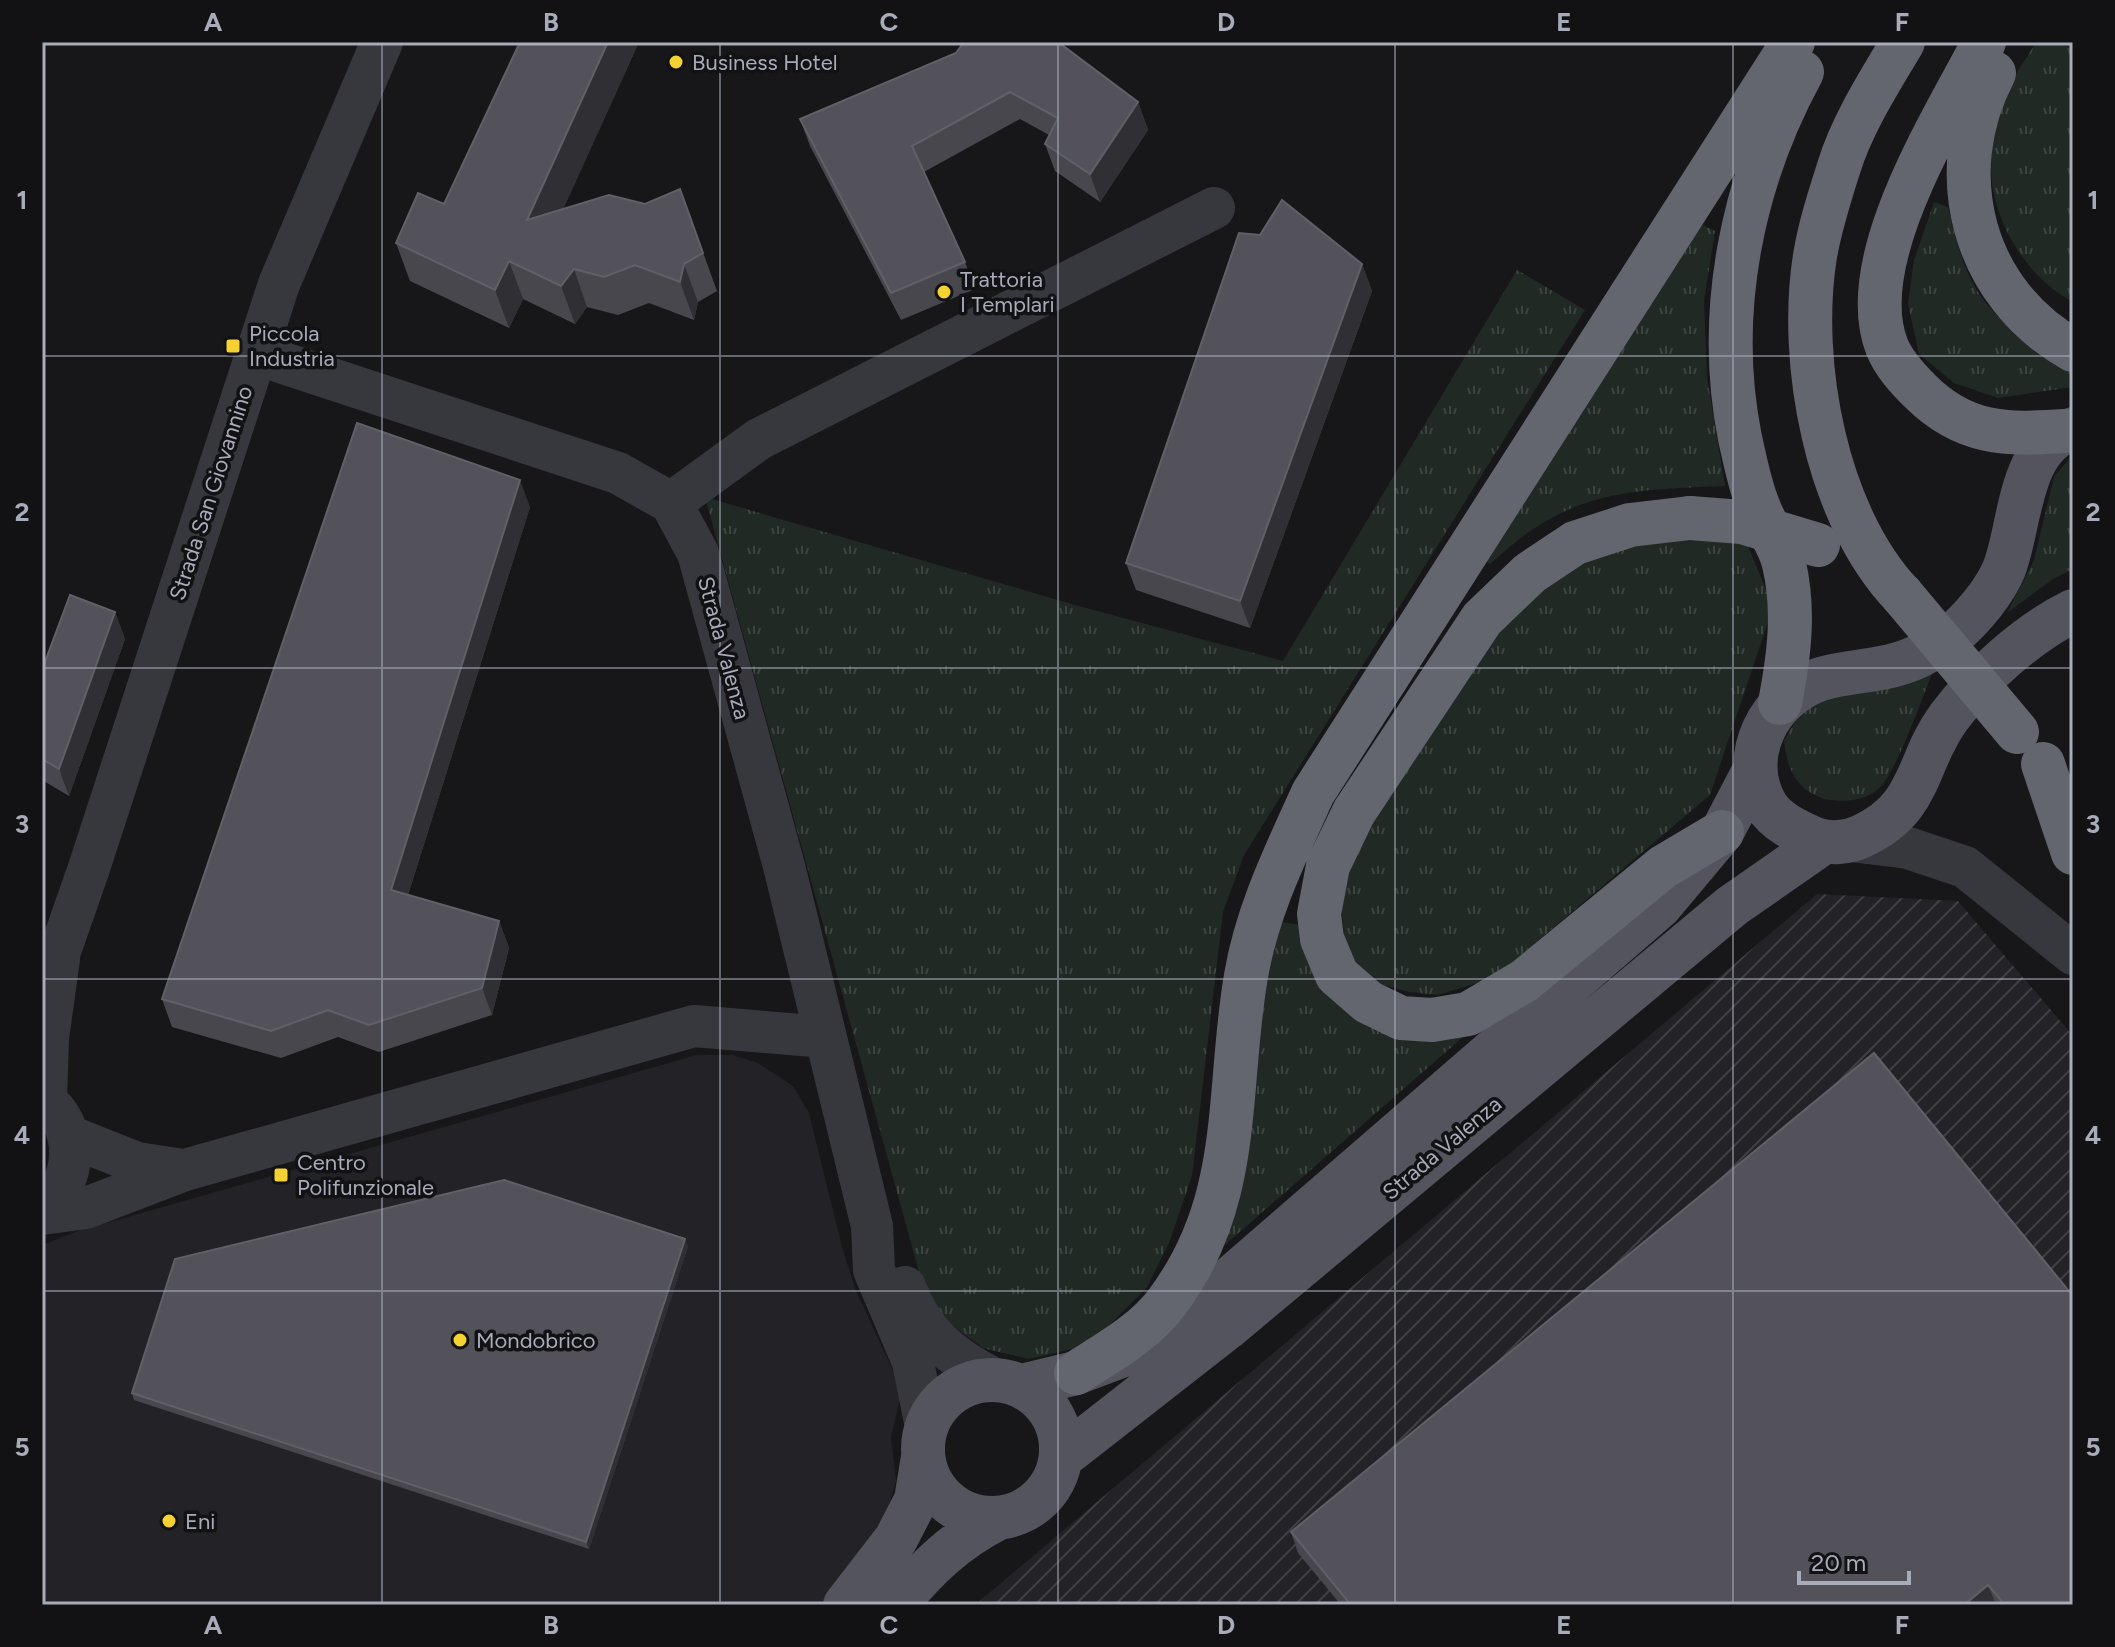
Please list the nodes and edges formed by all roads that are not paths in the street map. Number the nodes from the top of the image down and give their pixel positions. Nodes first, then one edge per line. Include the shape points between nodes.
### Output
1 (382, 42) edge
2 (1793, 42) edge
3 (1819, 42) edge
4 (1903, 42) edge
5 (1984, 42) edge
6 (2010, 42) edge
7 (1214, 208) dead end
8 (2073, 350) edge
9 (256, 354) junction
10 (2069, 430) edge
11 (671, 503) junction
12 (1896, 588) junction
13 (2073, 611) edge
14 (1780, 703) junction
15 (2044, 759) edge
16 (1754, 771) junction
17 (2073, 800) edge
18 (1722, 832) junction
19 (1838, 841) junction
20 (2073, 853) edge
21 (2071, 951) edge
22 (51, 969) edge
23 (825, 1037) junction
24 (44, 1100) edge
25 (69, 1136) junction
26 (185, 1170) junction
27 (42, 1212) edge
28 (872, 1226) junction
29 (1076, 1373) junction
30 (1008, 1382) junction
31 (924, 1442) junction
32 (1062, 1457) junction
33 (997, 1519) junction
34 (845, 1605) edge
35 (896, 1605) edge

1 - 9 street, Strada San Giovannino via 306,215
2 - 29 highway via 1313,793 1262,907 1246,976 1234,1118 1218,1196 1197,1252 1166,1303 1128,1339
3 - 14 highway via 1784,105 1753,184 1735,271 1731,363 1740,436 1758,506 1784,562 1792,617
4 - 12 highway via 1839,163 1815,256 1811,358 1825,451 1850,516
5 - 10 highway via 1905,196 1887,249 1880,303 1887,346 1905,376 1936,407 1969,425 2009,435
6 - 8 highway via 1987,86 1970,141 1969,191 1976,240 2010,299 2045,334
7 - 11 street via 759,439
9 - 11 street via 618,473
9 - 22 street, Strada San Giovannino
10 - 14 main road via 2038,456 2002,574 1957,631 1924,654 1817,681
11 - 23 street, Strada Valenza via 698,553
12 - 15 highway, bridge
12 - 18 highway, bridge via 1818,545 1742,522 1690,518 1630,525 1575,543 1530,573 1482,619 1354,812 1328,866 1319,914 1322,939 1337,975 1368,1002 1401,1018 1468,1014 1524,981 1663,867
13 - 19 main road, Strada Valenza via 2029,640 1964,700 1933,745 1907,801 1880,828
14 - 16 main road via 1758,737
15 - 17 highway
15 - 20 highway
16 - 18 main road, Strada Valenza
16 - 19 main road via 1766,806 1792,830
18 - 29 main road, Strada Valenza via 1660,906 1188,1315 1137,1350
19 - 21 street via 1908,848 1965,867
19 - 32 main road, Strada Valenza via 1732,906 1239,1318
22 - 24 street, Strada San Giovannino
23 - 26 street via 694,1026
23 - 28 street, Strada Valenza
24 - 25 street
25 - 26 street via 137,1163
25 - 27 street via 69,1172
26 - 27 street via 86,1208
28 - 30 street, Strada Valenza via 929,1330 955,1359
28 - 31 street, Strada Valenza via 874,1270 913,1362
29 - 30 main road, Strada Valenza
30 - 31 main road, Strada Valenza via 965,1385 941,1402
30 - 32 main road, Strada Valenza via 1045,1403 1059,1428
31 - 33 main road, Strada Valenza via 931,1482 947,1503 971,1516
31 - 34 main road, Strada Valenza via 916,1500 896,1539
32 - 33 main road, Strada Valenza via 1055,1480 1041,1499 1021,1513
33 - 35 main road, Strada Valenza via 962,1537

